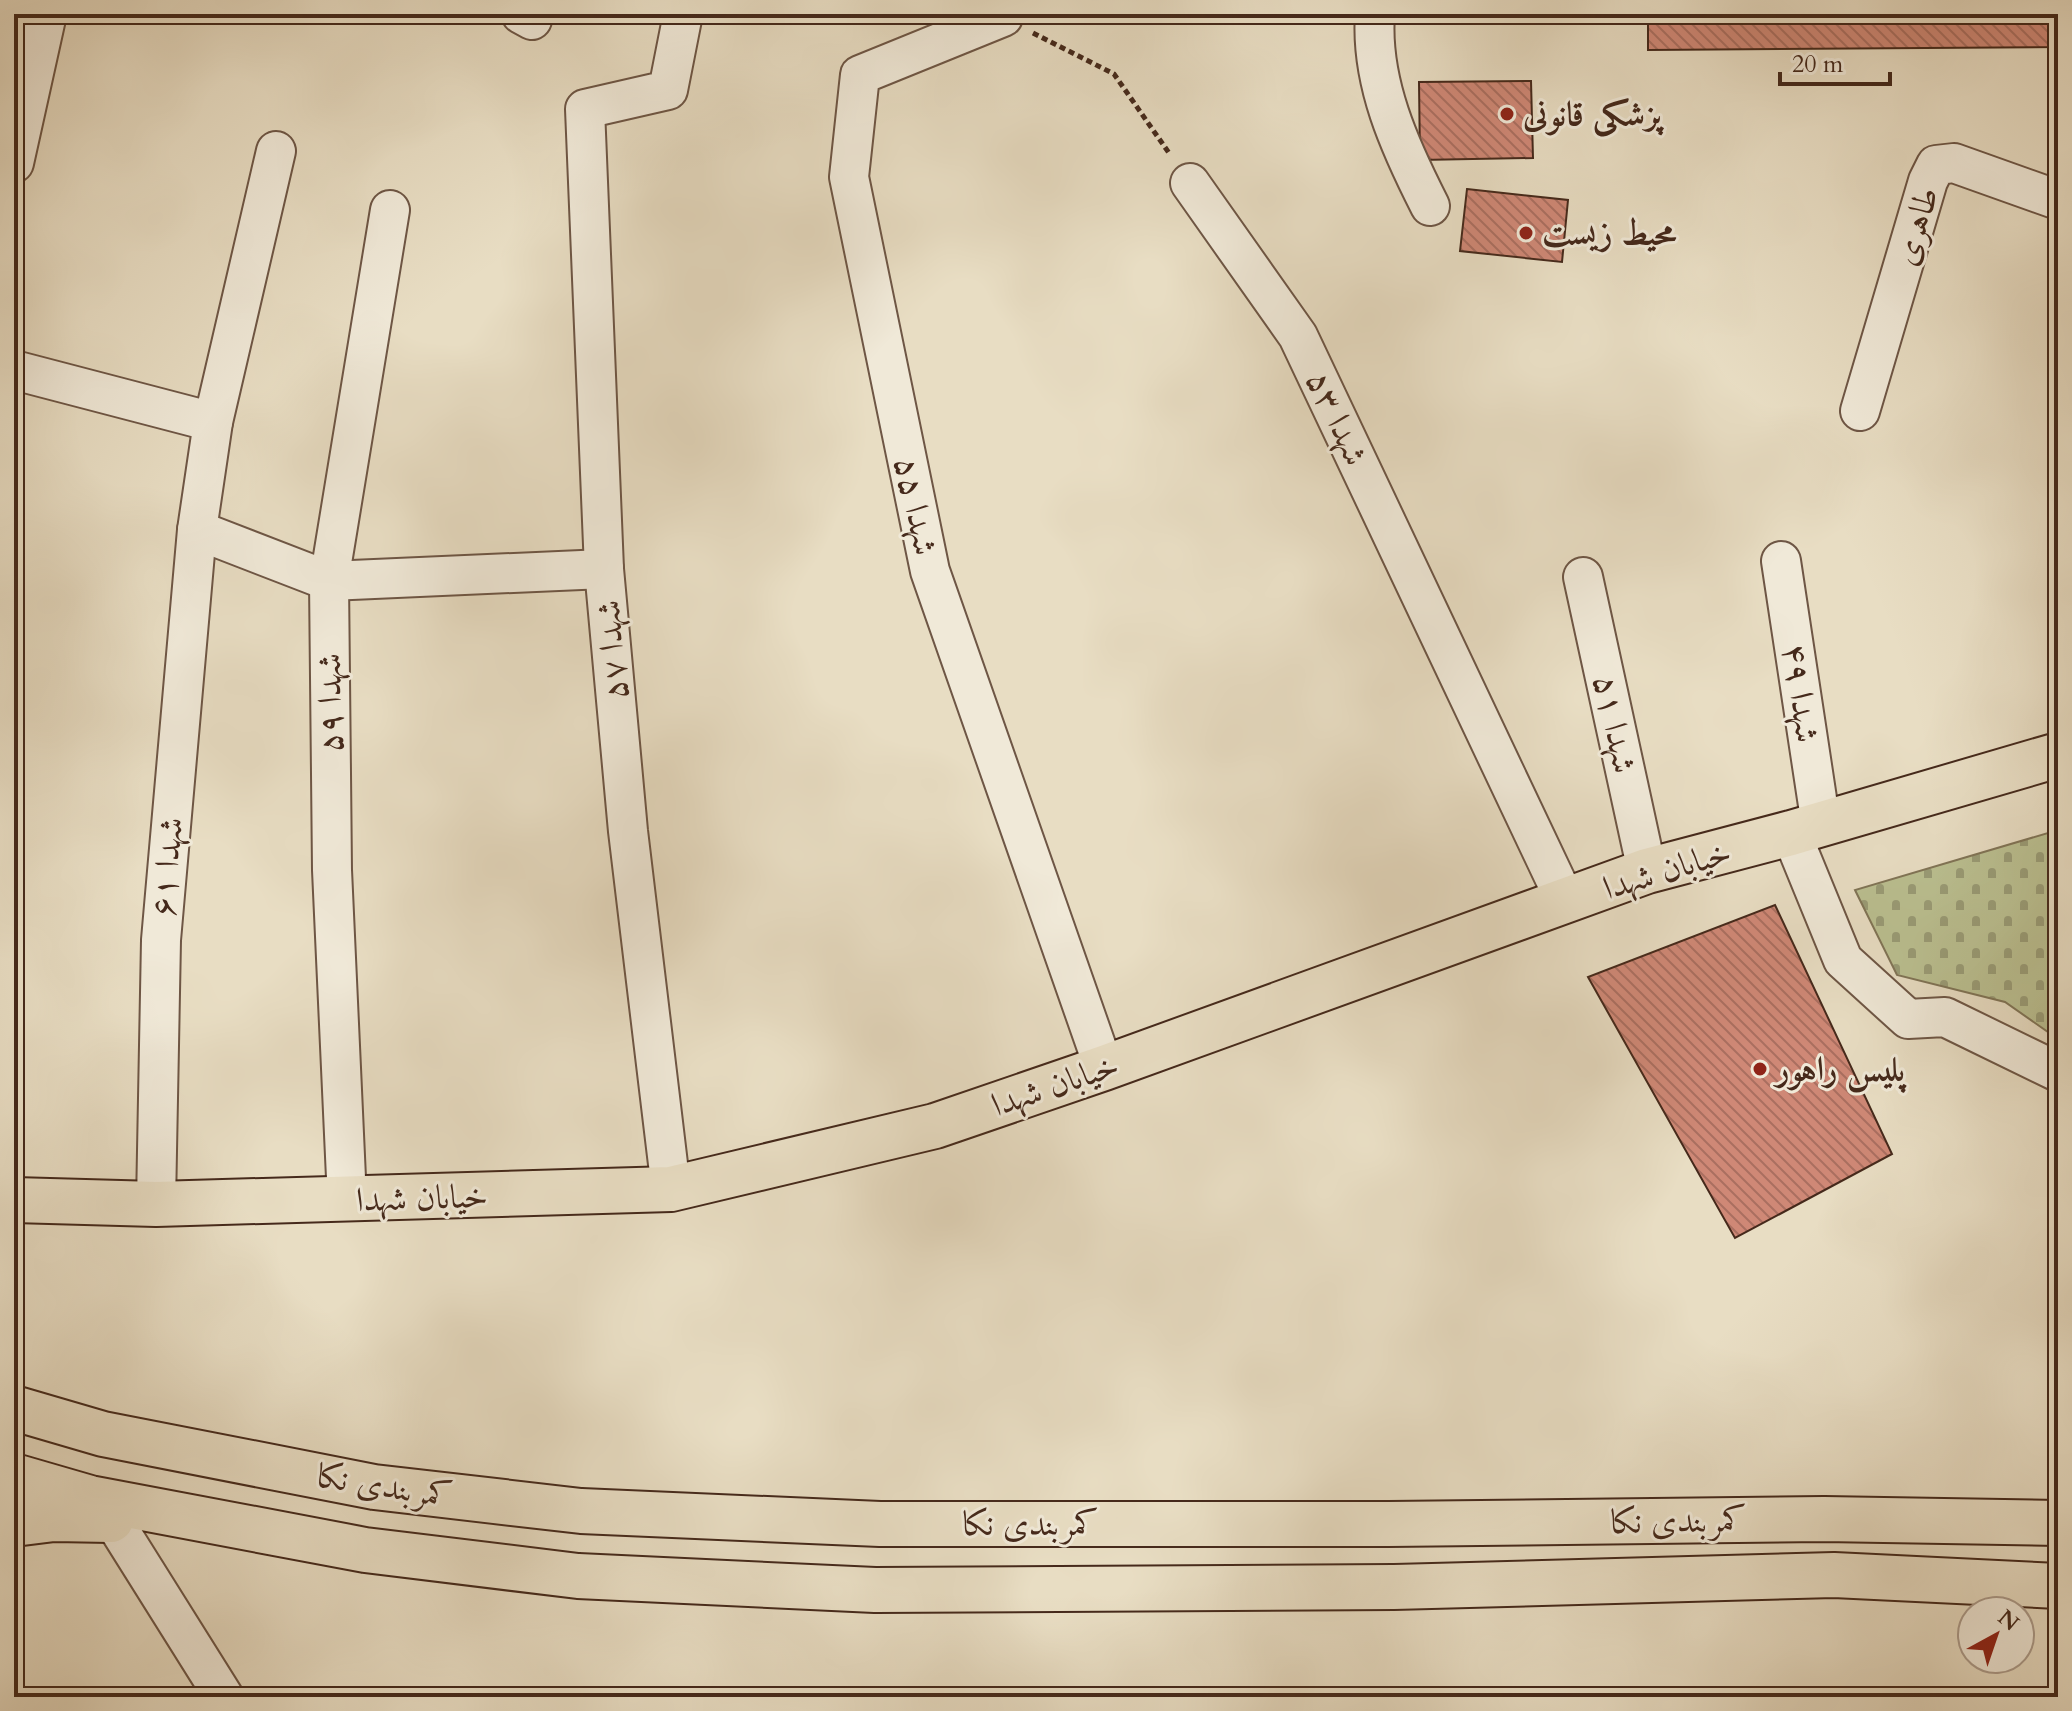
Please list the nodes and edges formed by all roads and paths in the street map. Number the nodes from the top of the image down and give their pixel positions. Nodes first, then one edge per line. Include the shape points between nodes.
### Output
1 (47, 14) edge
2 (683, 14) edge
3 (1375, 14) edge
4 (1004, 16) edge
5 (276, 151) dead end
6 (14, 163) edge
7 (1190, 183) joint
8 (2058, 200) edge
9 (1430, 206) dead end
10 (390, 210) dead end
11 (14, 370) edge
12 (1860, 411) dead end
13 (213, 422) junction
14 (197, 530) junction
15 (1781, 561) dead end
16 (604, 569) junction
17 (1583, 577) dead end
18 (329, 581) junction
19 (2058, 755) edge
20 (1806, 829) junction
21 (1647, 871) junction
22 (1566, 902) junction
23 (1104, 1068) junction
24 (2058, 1072) edge
25 (671, 1189) junction
26 (14, 1200) edge
27 (347, 1200) junction
28 (156, 1204) junction
29 (14, 1408) edge
30 (14, 1476) edge
31 (113, 1520) junction
32 (226, 1523) junction
33 (2058, 1523) edge
34 (14, 1524) edge
35 (2058, 1586) edge
36 (224, 1697) edge

1 - 6 street
2 - 16 street, شهدا ۵۷ via 668,90 585,109
3 - 9 street via 1373,40 1385,100 1404,156
4 - 7 path via 1114,74
4 - 23 street, شهدا ۵۵ via 860,75 849,177 930,571
5 - 13 street, شهدا ۶۱
7 - 22 street, شهدا ۵۳ via 1298,336
8 - 12 street, طاهری via 1954,163 1936,165
10 - 18 street, شهدا ۵۹
11 - 13 street
13 - 14 street, شهدا ۶۱
14 - 18 street
14 - 28 street, شهدا ۶۱ via 161,940
15 - 20 street, شهدا ۴۹
16 - 18 street
16 - 25 street, شهدا ۵۷ via 628,831
17 - 21 street, شهدا ۵۱
18 - 27 street, شهدا ۵۹ via 332,870
19 - 20 main road, خیابان شهدا
20 - 21 main road, خیابان شهدا
20 - 24 street, شهدا ۴۹ via 1843,960 1908,1019 1945,1017
21 - 22 main road, خیابان شهدا
22 - 23 main road, خیابان شهدا
23 - 25 main road, خیابان شهدا via 935,1126
25 - 27 main road, خیابان شهدا
26 - 28 main road, خیابان شهدا
27 - 28 main road, خیابان شهدا
29 - 33 main road, کمربندی نکا via 103,1434 374,1487 581,1511 880,1524 1824,1519
30 - 32 main road, کمربندی نکا via 90,1498
31 - 32 main road
31 - 34 main road
31 - 36 street
32 - 35 main road, کمربندی نکا via 365,1550 578,1576 875,1590 1394,1587 1834,1575

